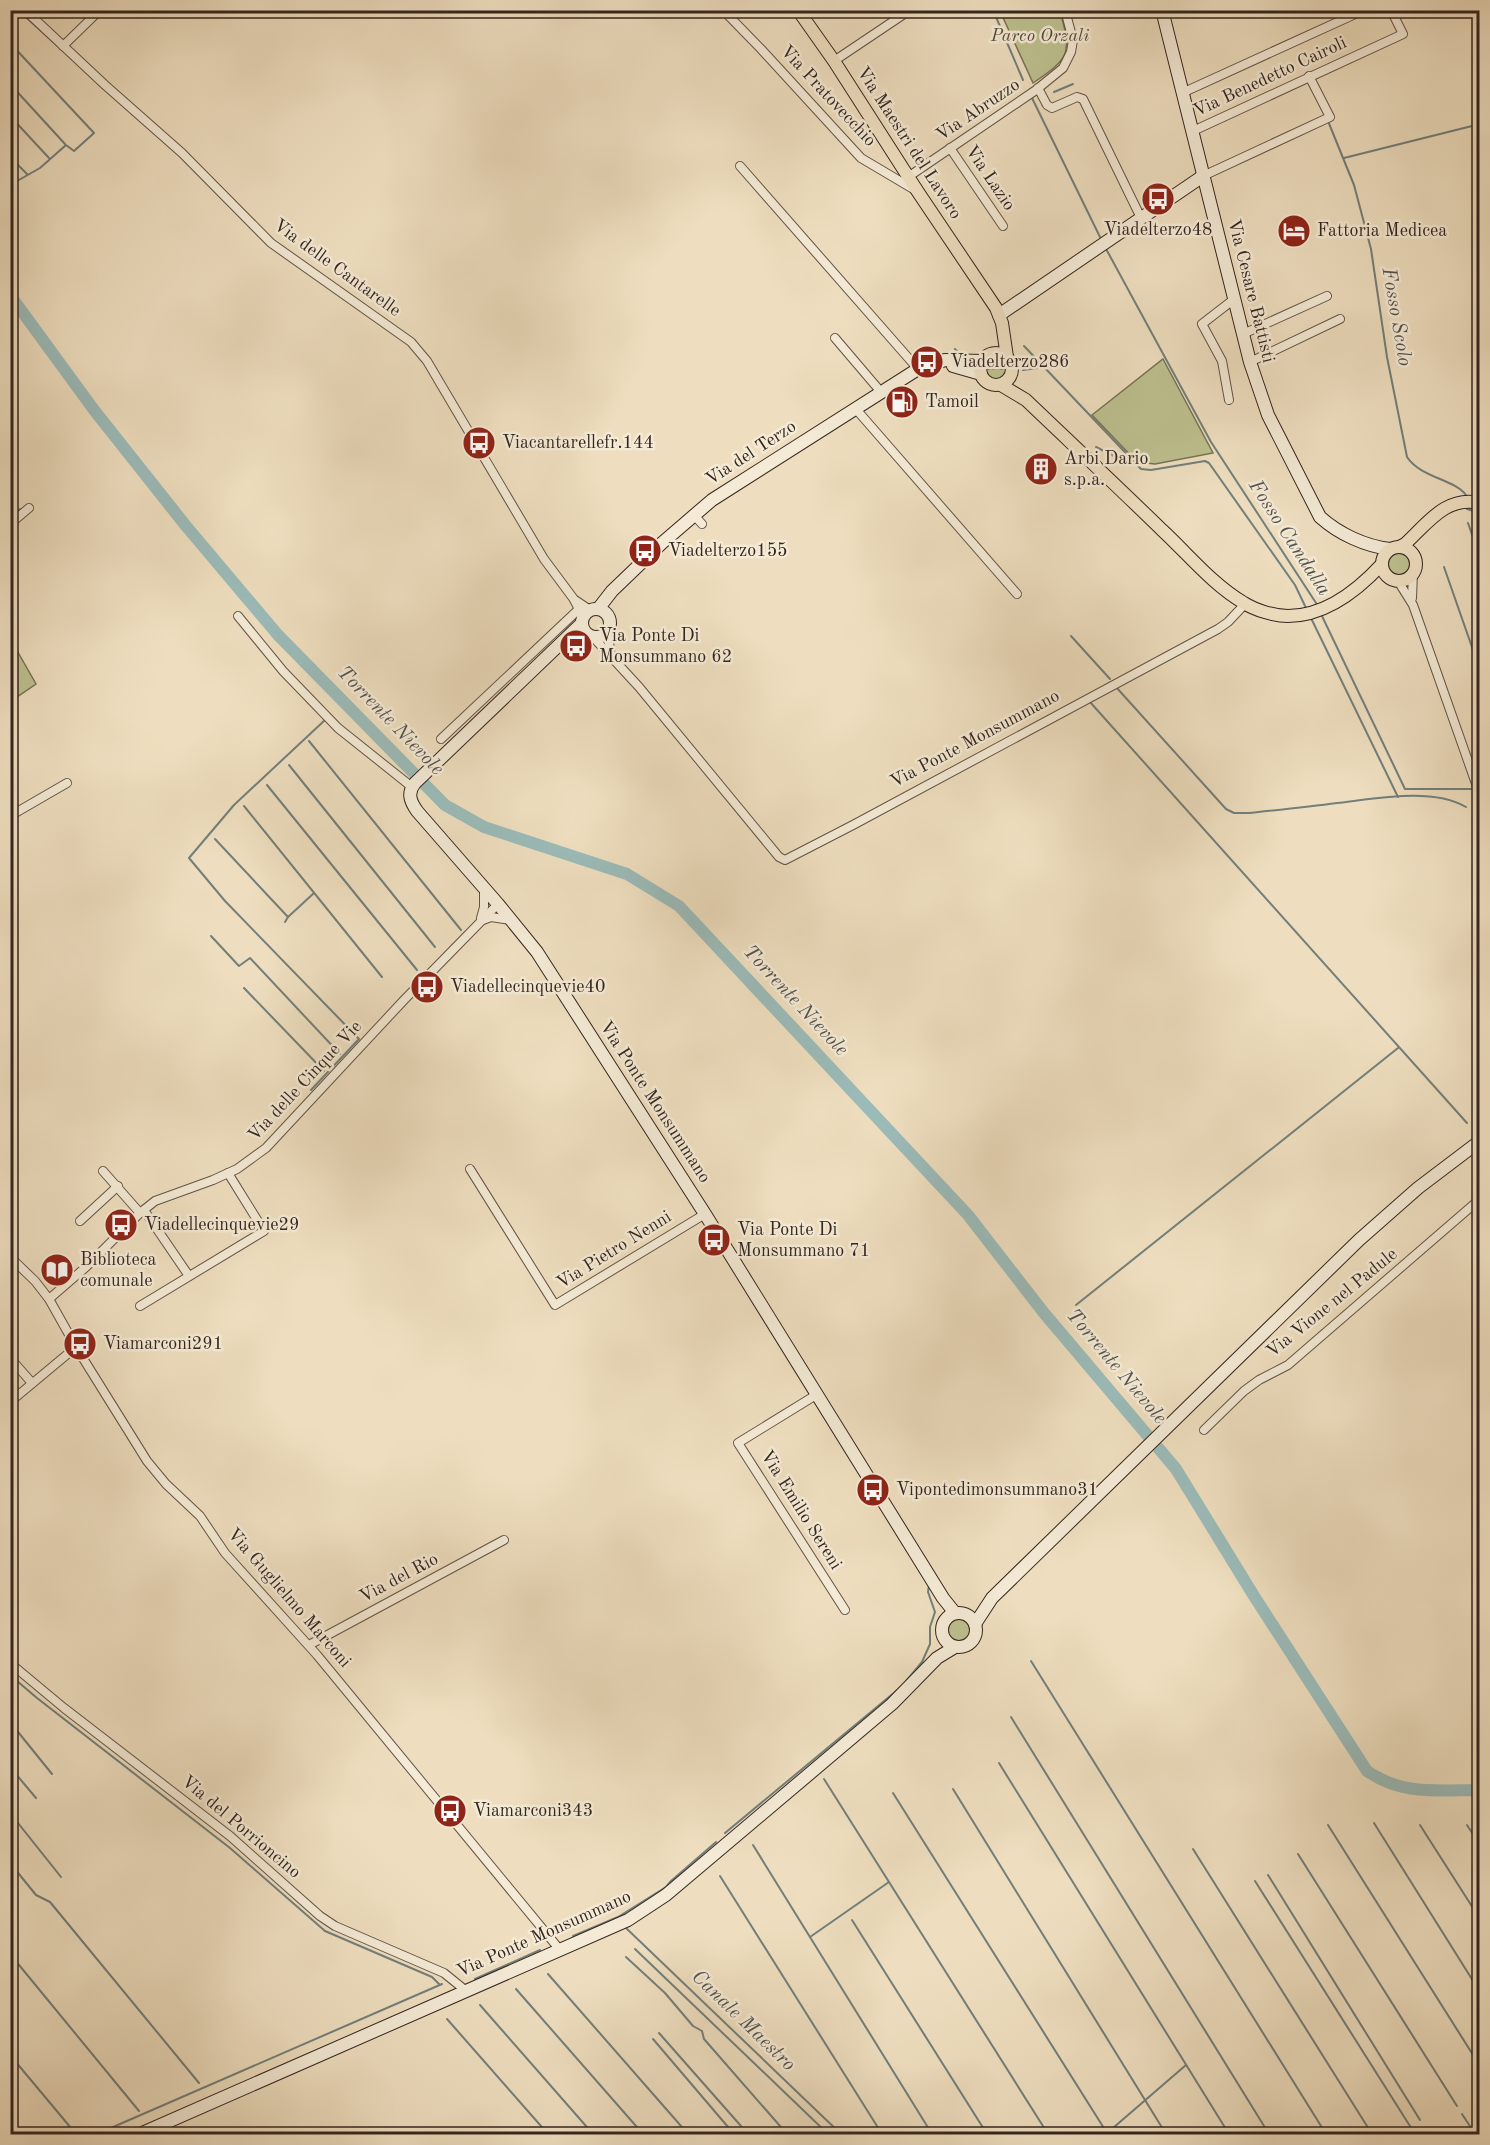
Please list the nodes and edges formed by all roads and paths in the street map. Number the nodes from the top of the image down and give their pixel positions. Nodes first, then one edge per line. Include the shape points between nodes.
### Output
1 (25, 10) edge
2 (100, 10) edge
3 (723, 10) edge
4 (798, 10) edge
5 (910, 10) edge
6 (1065, 10) edge
7 (1162, 10) edge
8 (1364, 10) edge
9 (1391, 10) edge
10 (63, 46) junction
11 (834, 61) junction
12 (1309, 76) junction
13 (1037, 89) junction
14 (1182, 93) junction
15 (1192, 131) junction
16 (950, 148) junction
17 (740, 166) dead end
18 (1203, 176) junction
19 (908, 177) junction
20 (918, 192) junction
21 (1141, 218) junction
22 (1003, 226) dead end
23 (988, 295) junction
24 (1327, 296) dead end
25 (1233, 300) junction
26 (999, 315) junction
27 (1340, 319) dead end
28 (1243, 334) junction
29 (835, 338) dead end
30 (1007, 357) junction
31 (1250, 362) junction
32 (985, 363) junction
33 (923, 367) junction
34 (1006, 381) junction
35 (881, 392) junction
36 (1229, 400) dead end
37 (855, 408) junction
38 (1479, 502) edge
39 (28, 508) dead end
40 (693, 514) junction
41 (1431, 519) junction
42 (10, 524) edge
43 (702, 524) dead end
44 (1368, 545) junction
45 (1395, 548) junction
46 (1414, 557) junction
47 (1382, 562) junction
48 (1413, 572) junction
49 (1393, 579) junction
50 (1357, 589) junction
51 (1017, 594) dead end
52 (1245, 604) junction
53 (1413, 605) junction
54 (238, 616) dead end
55 (590, 619) junction
56 (607, 631) joint
57 (556, 641) junction
58 (611, 655) junction
59 (441, 739) dead end
60 (67, 783) dead end
61 (414, 785) junction
62 (1479, 795) edge
63 (10, 816) edge
64 (484, 888) junction
65 (498, 904) junction
66 (512, 920) junction
67 (480, 921) junction
68 (1479, 1141) edge
69 (470, 1168) dead end
70 (103, 1170) dead end
71 (228, 1173) junction
72 (118, 1186) junction
73 (1479, 1199) edge
74 (142, 1212) junction
75 (705, 1214) junction
76 (80, 1221) dead end
77 (10, 1257) edge
78 (189, 1276) junction
79 (49, 1299) junction
80 (140, 1306) dead end
81 (76, 1347) junction
82 (10, 1358) edge
83 (32, 1383) junction
84 (816, 1395) junction
85 (10, 1402) edge
86 (1204, 1430) dead end
87 (504, 1540) dead end
88 (992, 1598) junction
89 (845, 1610) dead end
90 (955, 1615) junction
91 (975, 1624) junction
92 (949, 1643) junction
93 (309, 1645) junction
94 (10, 1664) edge
95 (560, 1950) junction
96 (465, 1990) junction
97 (140, 2134) edge

1 - 10 street, Via delle Cantarelle
2 - 10 street
3 - 20 street, Via Pratovecchio via 861,158
4 - 11 main road, Via Maestri del Lavoro
5 - 11 street
6 - 13 street, Via Abruzzo via 1072,33 1071,52 1063,68
7 - 14 street, Via Cesare Battisti
8 - 14 street
9 - 12 street, Via Benedetto Cairoli via 1403,34
10 - 55 street, Via delle Cantarelle via 182,153 271,243 411,342 432,370 544,559
11 - 19 main road, Via Maestri del Lavoro
12 - 15 street, Via Benedetto Cairoli
12 - 18 street via 1330,117
13 - 16 street, Via Abruzzo
13 - 21 street via 1052,108 1077,96 1083,99
14 - 15 street, Via Cesare Battisti
15 - 18 street, Via Cesare Battisti
16 - 19 street, Via Abruzzo
16 - 22 street, Via Lazio
17 - 33 street
18 - 21 street
18 - 25 street, Via Cesare Battisti
19 - 20 main road, Via Maestri del Lavoro
20 - 23 main road, Via Maestri del Lavoro
21 - 26 street
23 - 26 main road, Via Maestri del Lavoro
23 - 32 main road via 996,339
24 - 28 street
25 - 28 street, Via Cesare Battisti
25 - 36 street via 1202,324 1222,361
26 - 30 main road, Via Maestri del Lavoro
27 - 31 street
28 - 31 street, Via Cesare Battisti
29 - 35 street
30 - 32 main road via 999,353
30 - 34 main road via 1012,366
31 - 44 street, Via Cesare Battisti via 1268,415 1320,517
32 - 33 street
32 - 34 main road via 987,382 996,386
33 - 35 street, Via del Terzo
34 - 52 main road via 1207,573
35 - 37 street, Via del Terzo
37 - 40 street, Via del Terzo
37 - 51 street
38 - 41 main road via 1449,504
39 - 42 street
40 - 43 street
40 - 55 street, Via del Terzo via 618,586
41 - 45 main road via 1405,544
41 - 46 main road
44 - 45 street
44 - 47 street
45 - 46 main road via 1408,549
45 - 47 main road
46 - 48 main road
47 - 49 main road via 1385,574
47 - 50 main road
48 - 49 main road via 1407,579
48 - 53 street
49 - 50 main road
49 - 53 street
50 - 52 main road via 1316,610 1288,616
52 - 58 street, Via Ponte Monsummano via 1224,626 784,860
53 - 62 street
54 - 61 street via 283,671 338,728
55 - 56 street via 602,636
55 - 57 street
55 - 57 street
55 - 58 street, Via Ponte Monsummano
56 - 58 street
57 - 59 street
57 - 61 street
60 - 63 street
61 - 64 street, Via Ponte Monsummano via 410,799 417,812
64 - 65 street, Via Ponte Monsummano
64 - 67 street
65 - 66 street, Via Ponte Monsummano
65 - 67 street, Via delle Cinque Vie
66 - 67 street via 491,917
66 - 75 street, Via Ponte Monsummano via 537,952
67 - 71 street, Via delle Cinque Vie via 282,1132 252,1160
68 - 88 street via 1390,1212
69 - 75 street, Via Pietro Nenni via 555,1305
70 - 72 street
71 - 74 street, Via delle Cinque Vie via 166,1196
71 - 78 street via 264,1231
72 - 74 street
72 - 76 street
73 - 86 street, Via Vione nel Padule via 1288,1365 1244,1391
74 - 78 street
74 - 79 street, Via delle Cinque Vie
75 - 84 street, Via Ponte Monsummano
77 - 79 street, Via Guglielmo Marconi
78 - 80 street
79 - 81 street, Via Guglielmo Marconi
81 - 83 street
81 - 93 street, Via Guglielmo Marconi via 147,1461 200,1516 225,1553
82 - 83 street
83 - 85 street
84 - 89 street, Via Emilio Sereni via 738,1443
84 - 90 street, Via Ponte Monsummano
87 - 93 street, Via del Rio
88 - 90 street
88 - 91 street
90 - 91 street
90 - 92 street via 942,1627
91 - 92 street via 972,1641 963,1647
92 - 95 street, Via Ponte Monsummano via 892,1704 666,1895 628,1920
93 - 95 street, Via Guglielmo Marconi
94 - 96 street, Via del Porrioncino via 230,1836 320,1916 444,1973
95 - 96 street, Via Ponte Monsummano
96 - 97 street, Via Ponte Monsummano

